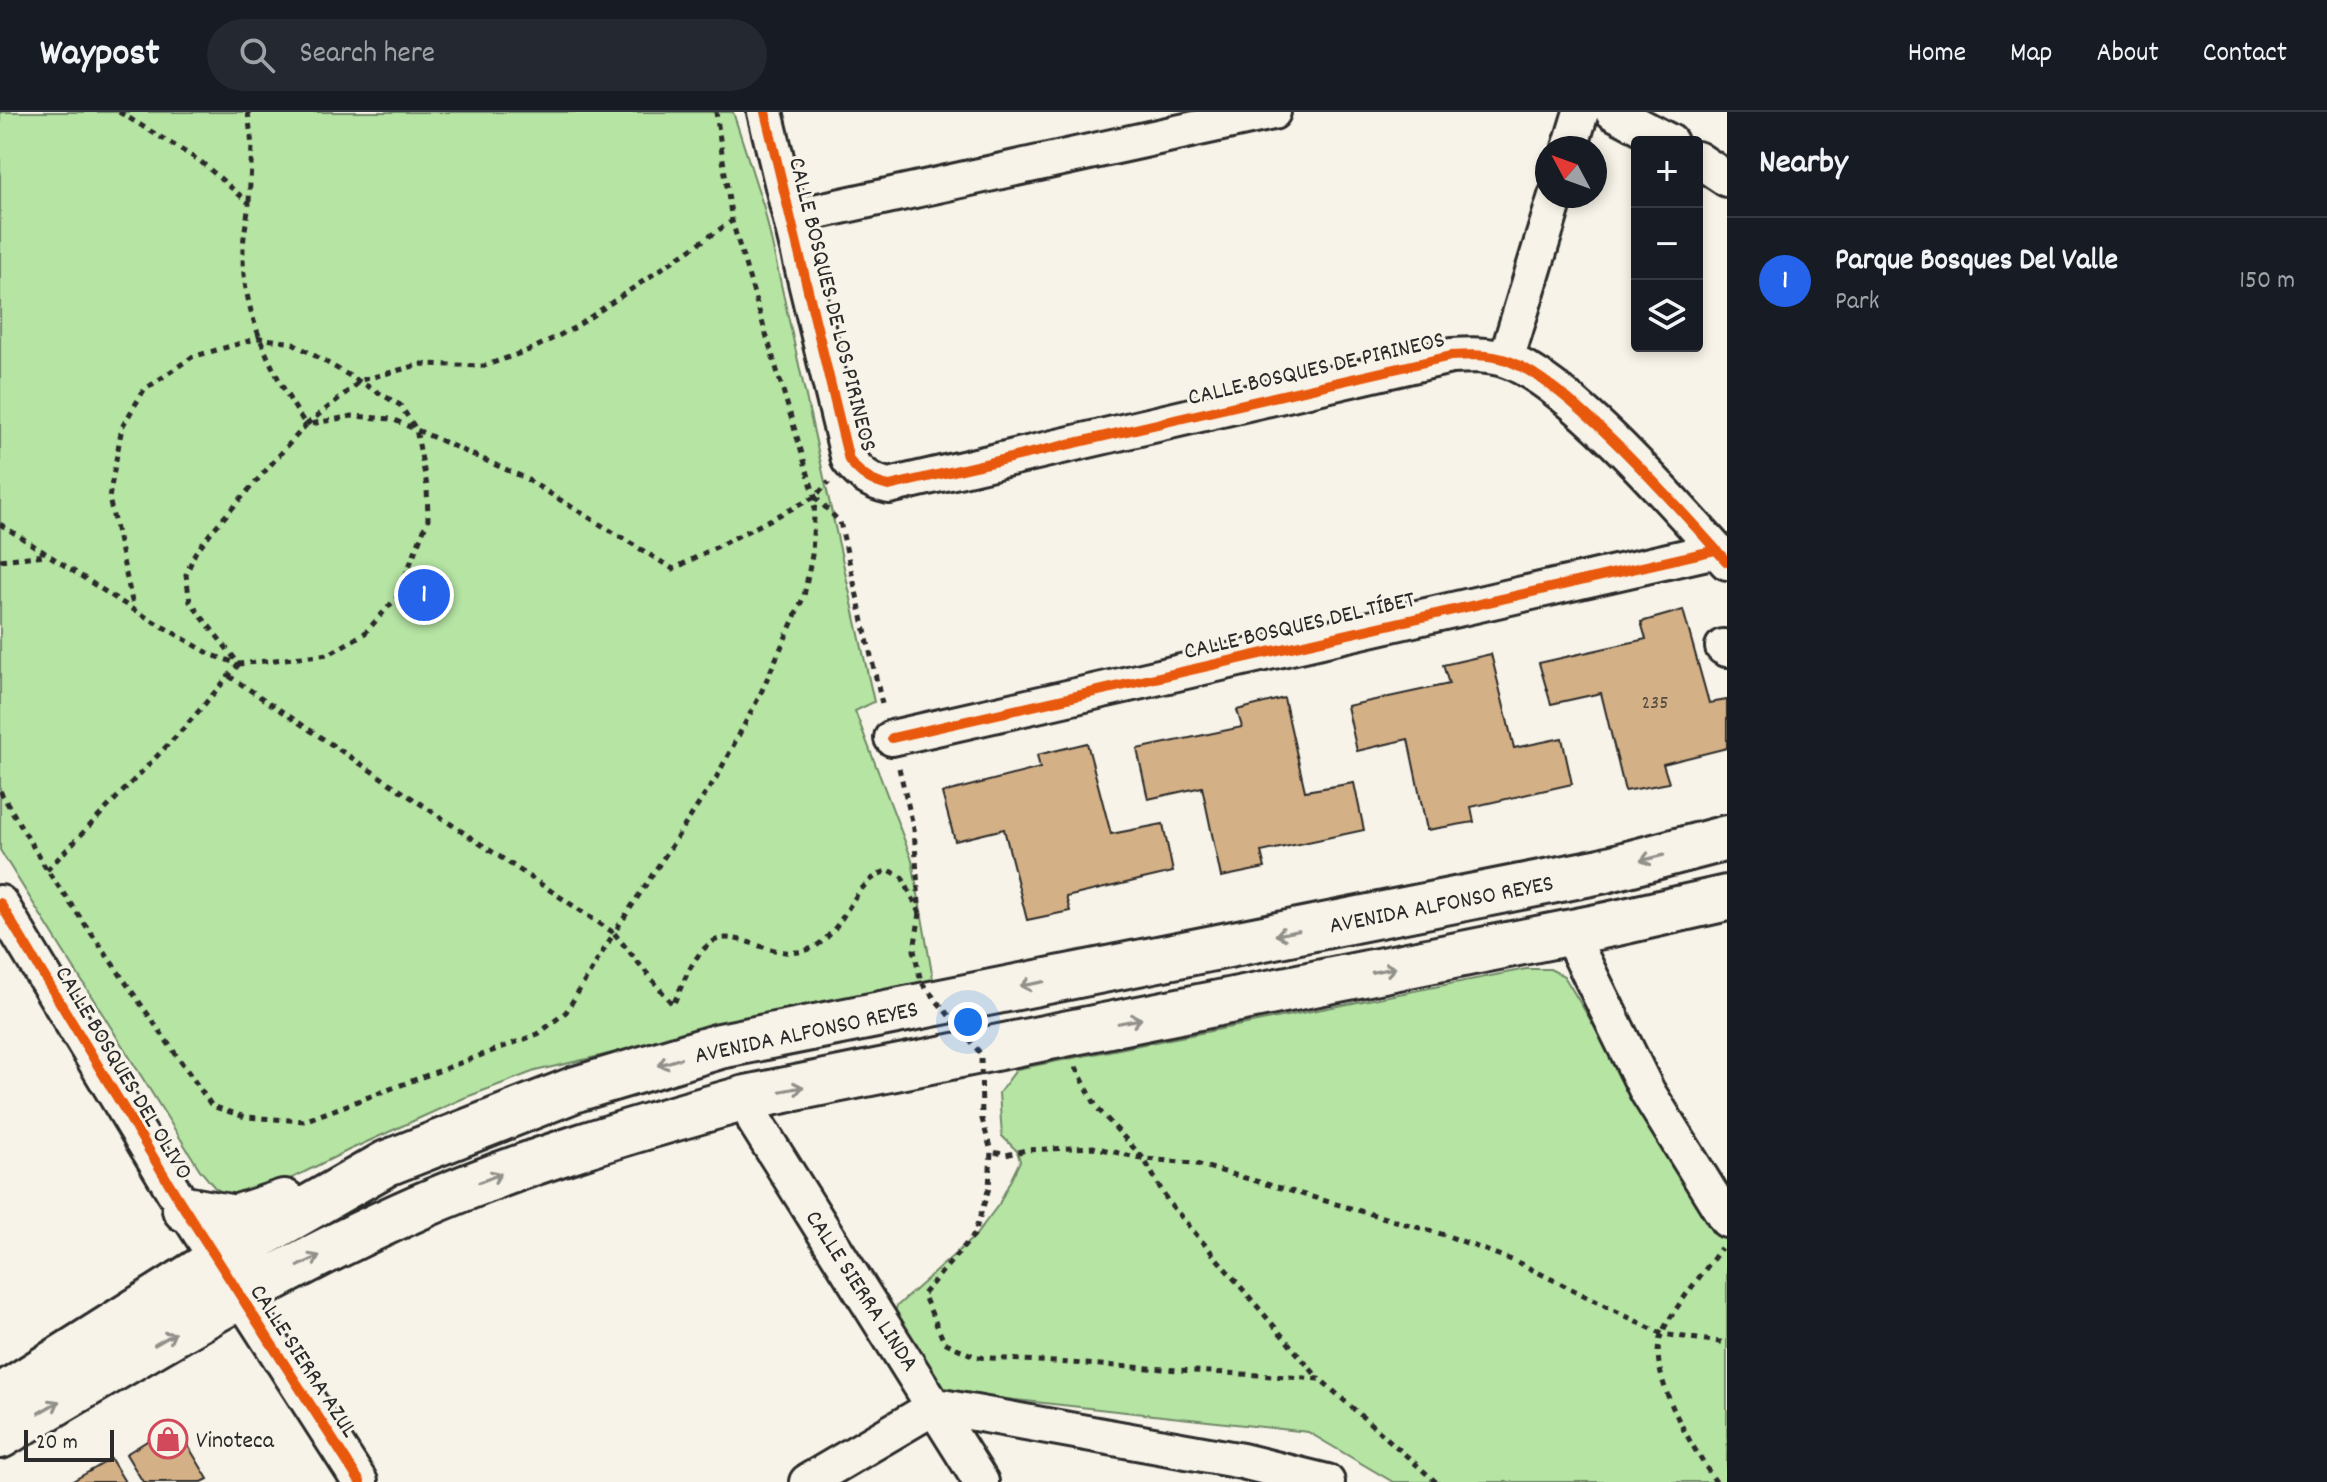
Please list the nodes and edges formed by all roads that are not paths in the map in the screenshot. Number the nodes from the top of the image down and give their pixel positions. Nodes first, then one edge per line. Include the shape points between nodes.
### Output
1 (765, 112) edge
2 (1273, 112) edge
3 (1581, 112) edge
4 (1613, 112) edge
5 (1574, 136) edge
6 (1659, 136) edge
7 (1703, 163) edge
8 (1727, 179) edge
9 (1552, 208) edge
10 (791, 217) junction
11 (1506, 360) junction
12 (889, 486) joint
13 (1722, 556) edge
14 (892, 738) road end
15 (1727, 838) edge
16 (1727, 898) edge
17 (0, 903) edge
18 (1569, 932) junction
19 (746, 1098) junction
20 (387, 1163) junction
21 (185, 1209) junction
22 (1727, 1220) edge
23 (228, 1278) junction
24 (0, 1397) edge
25 (936, 1406) junction
26 (0, 1436) edge
27 (360, 1482) edge
28 (807, 1482) edge
29 (981, 1482) edge
30 (1327, 1482) edge

1 - 10 street, CALLE BOSQUES DE LOS PIRINEOS
2 - 10 street
3 - 5 street
4 - 6 street
7 - 8 street
9 - 11 street
10 - 12 street, CALLE BOSQUES DE LOS PIRINEOS via 849,460 860,474
11 - 12 street, CALLE BOSQUES DE PIRINEOS via 1451,356
11 - 13 street, CALLE BOSQUES DE PIRINEOS via 1581,410
13 - 14 street, CALLE BOSQUES DEL TÍBET
15 -> 20 main road, AVENIDA ALFONSO REYES via 1601,871 720,1046 576,1089
16 - 18 main road, AVENIDA ALFONSO REYES
17 - 21 street, CALLE BOSQUES DEL OLIVO
19 -> 18 main road, AVENIDA ALFONSO REYES
18 - 22 street via 1647,1091
23 -> 19 main road, AVENIDA ALFONSO REYES via 514,1169
19 - 25 street, CALLE SIERRA LINDA via 756,1123
20 - 21 main road via 235,1218
20 - 23 main road, AVENIDA ALFONSO REYES
21 - 23 street, CALLE BOSQUES DEL OLIVO
23 - 24 main road, AVENIDA ALFONSO REYES
26 -> 23 main road, AVENIDA ALFONSO REYES
23 - 27 street, CALLE SIERRA AZUL
25 - 28 street
25 - 29 street, CALLE SIERRA LINDA
25 - 30 street via 1242,1461

